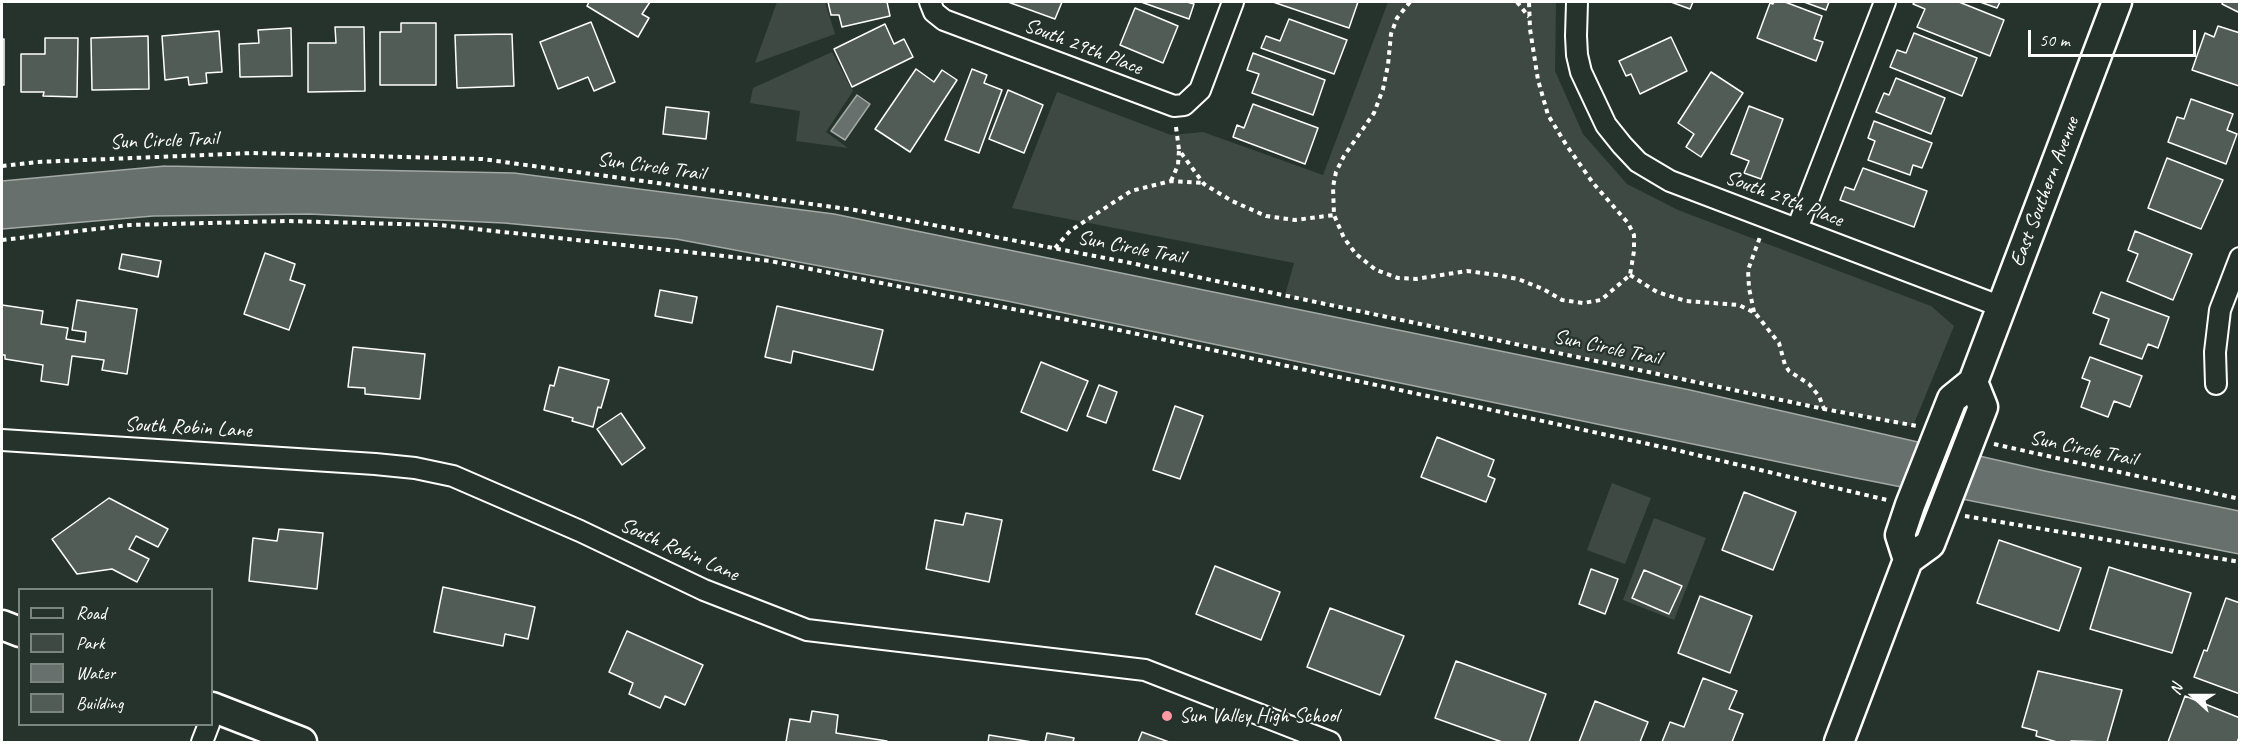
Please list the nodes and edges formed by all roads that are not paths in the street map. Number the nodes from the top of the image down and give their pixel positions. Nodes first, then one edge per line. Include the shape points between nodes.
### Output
1 (1233, 2) edge
2 (1577, 2) edge
3 (1885, 2) edge
4 (2117, 2) edge
5 (932, 7) edge
6 (1797, 230) junction
7 (2240, 258) edge
8 (2002, 307) junction
9 (1973, 382) junction
10 (2216, 384) dead end
11 (2, 440) edge
12 (1908, 560) junction
13 (2, 625) edge
14 (18, 631) edge
15 (213, 715) edge
16 (208, 726) edge
17 (202, 742) edge
18 (303, 742) edge
19 (1330, 742) edge
20 (1839, 742) edge

1 - 5 street, South 29th Place via 1200,90 1179,106 944,20
2 - 6 street, South 29th Place via 1577,55 1588,87 1613,135 1638,162 1670,181
3 - 6 street
4 - 8 main road, East Southern Avenue
6 - 8 street, South 29th Place
7 - 10 street via 2220,310
8 - 9 main road, East Southern Avenue
9 - 12 main road, East Southern Avenue via 1952,399 1912,500 1900,535
9 - 12 main road via 1983,407 1969,446 1930,544
11 - 19 street, South Robin Lane via 375,464 453,476 704,590 807,630 1145,670
12 - 20 main road
13 - 14 main road
15 - 18 main road
16 - 17 street

